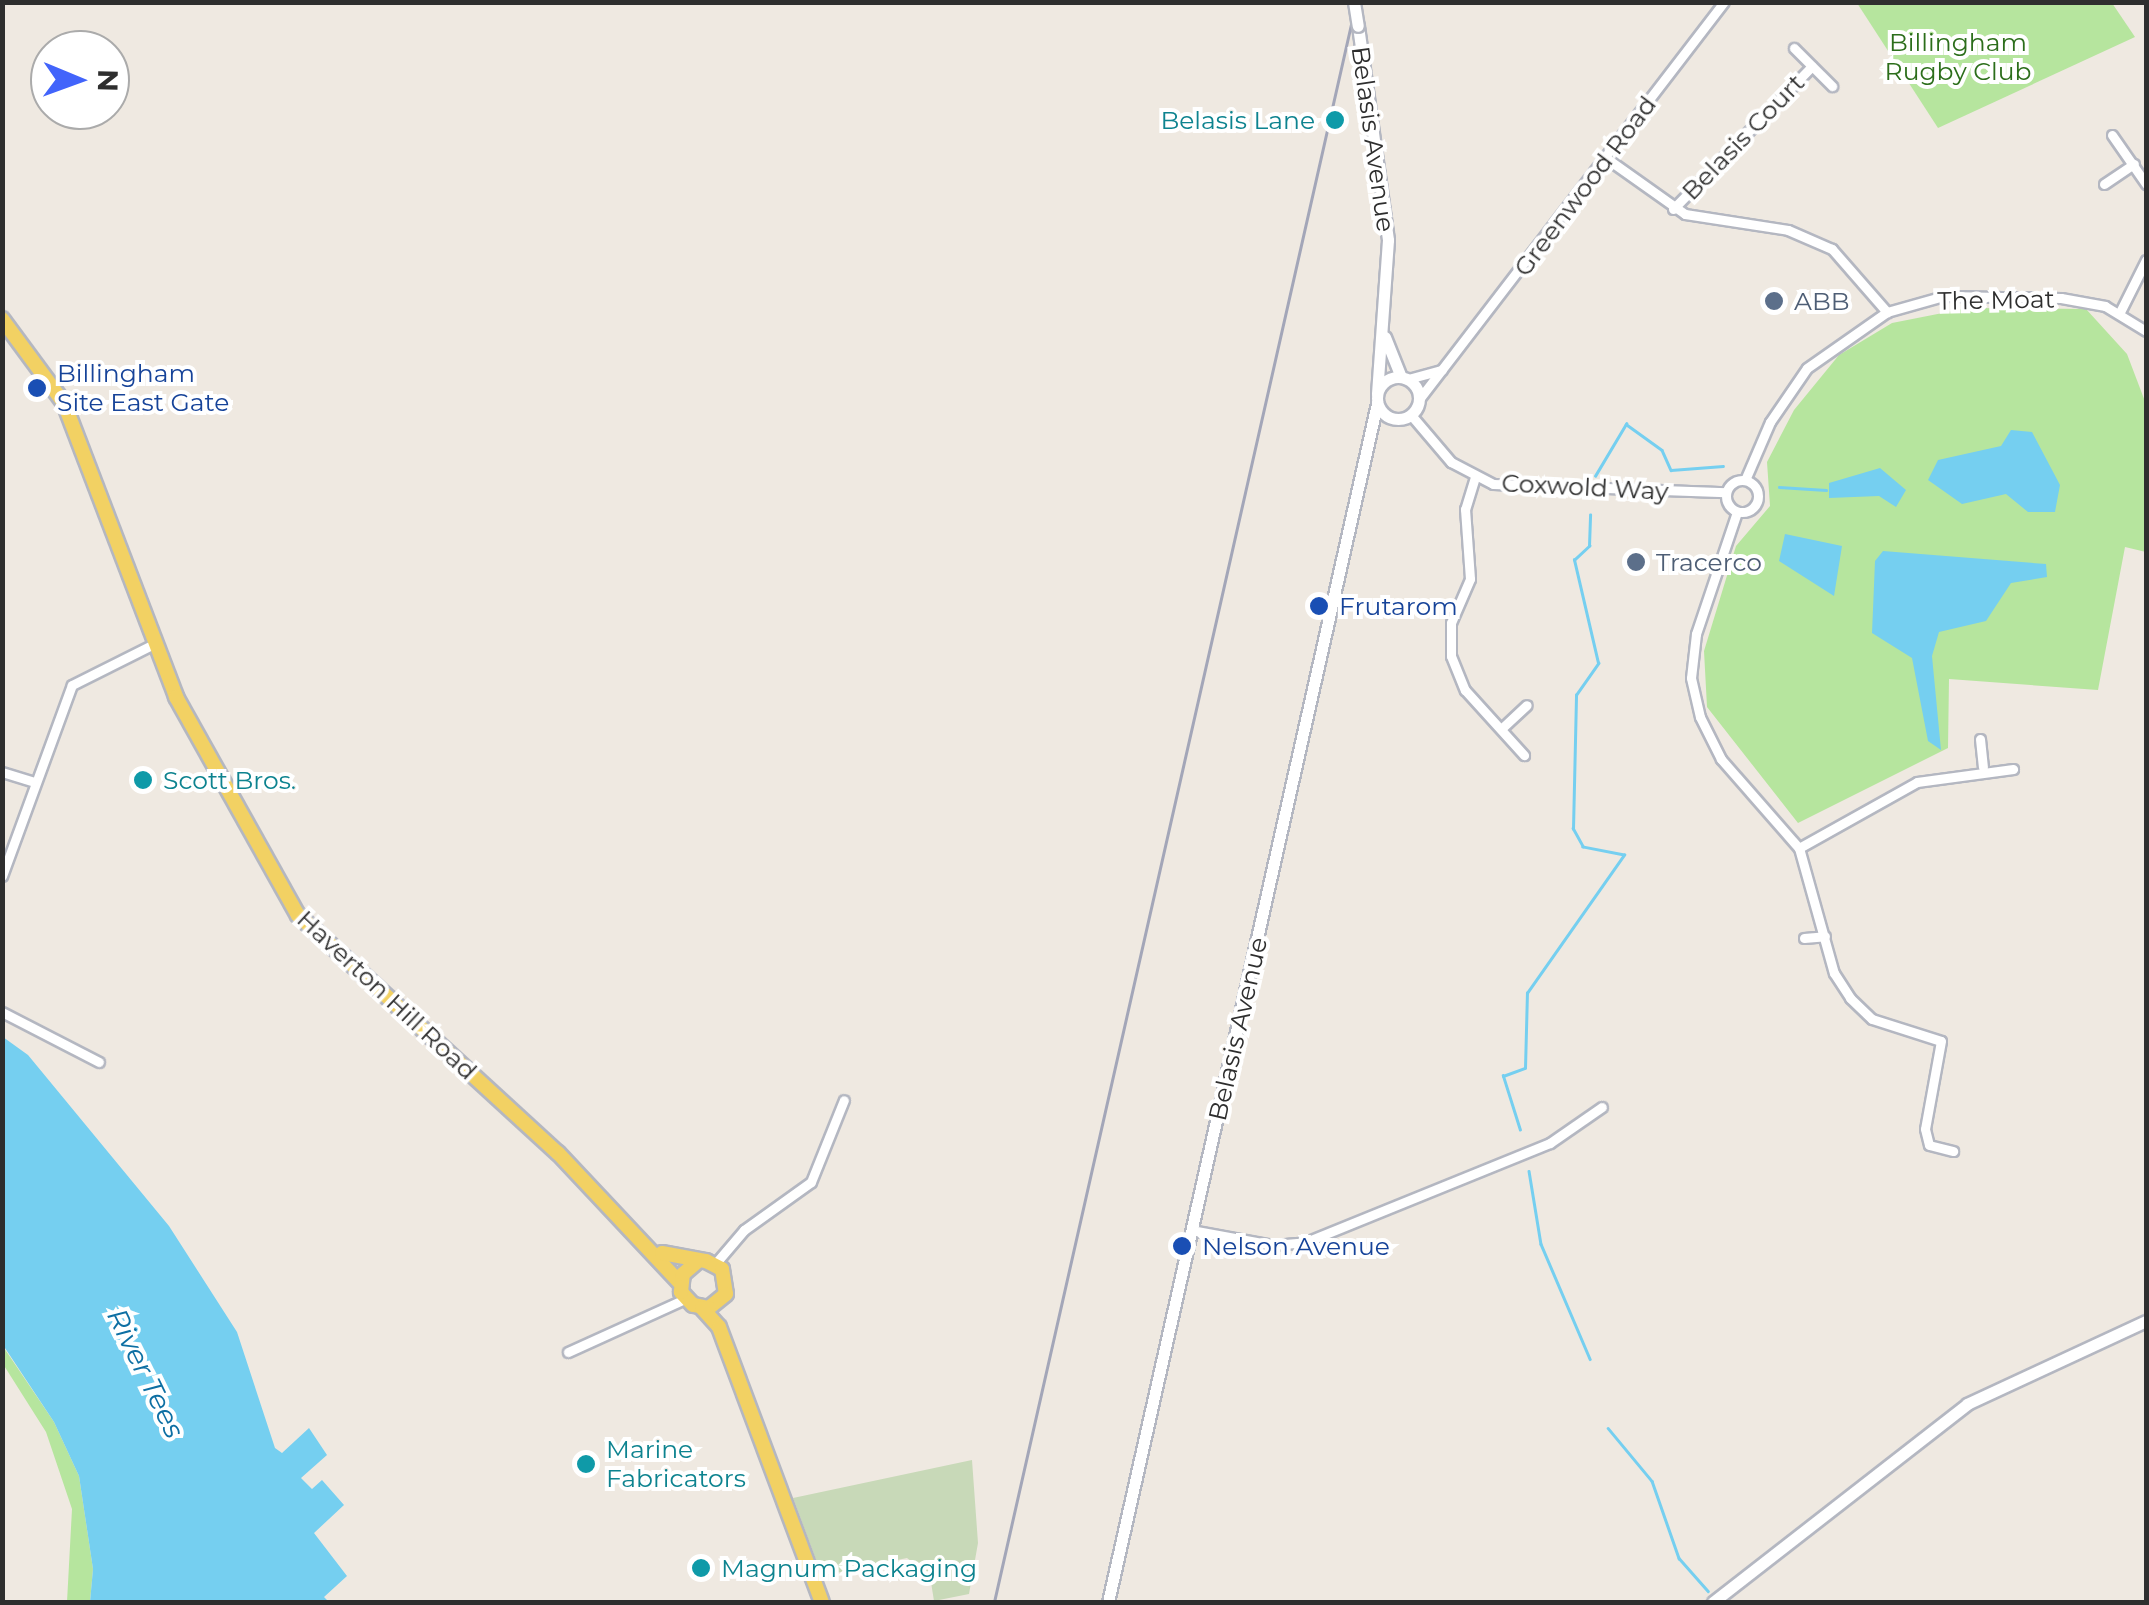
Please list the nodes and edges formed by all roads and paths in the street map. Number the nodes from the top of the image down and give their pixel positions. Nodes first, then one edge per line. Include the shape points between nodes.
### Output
1 (1354, 2) edge
2 (1724, 2) edge
3 (1794, 48) dead end
4 (1812, 66) junction
5 (1832, 86) dead end
6 (2112, 135) dead end
7 (1606, 158) junction
8 (2134, 164) junction
9 (2104, 184) dead end
10 (2146, 184) edge
11 (1673, 208) junction
12 (2146, 260) edge
13 (1887, 312) junction
14 (2120, 312) junction
15 (2, 319) edge
16 (2146, 331) edge
17 (1385, 336) junction
18 (1445, 369) junction
19 (1404, 378) junction
20 (1420, 398) junction
21 (1377, 399) junction
22 (1405, 418) junction
23 (1364, 455) junction
24 (1474, 477) junction
25 (1745, 480) junction
26 (1726, 492) junction
27 (1737, 512) junction
28 (154, 644) junction
29 (1526, 705) dead end
30 (1502, 729) junction
31 (1980, 739) dead end
32 (1524, 755) dead end
33 (1983, 768) junction
34 (2013, 769) dead end
35 (2, 772) edge
36 (34, 782) junction
37 (1799, 848) junction
38 (2, 876) edge
39 (1825, 936) junction
40 (1804, 938) dead end
41 (2, 1012) edge
42 (99, 1062) dead end
43 (844, 1100) dead end
44 (1602, 1107) dead end
45 (1953, 1151) dead end
46 (1191, 1230) junction
47 (653, 1250) junction
48 (698, 1262) junction
49 (715, 1264) junction
50 (680, 1283) junction
51 (726, 1294) junction
52 (685, 1299) junction
53 (702, 1308) junction
54 (2146, 1321) edge
55 (724, 1340) junction
56 (568, 1352) dead end
57 (822, 1602) edge
58 (1108, 1602) edge
59 (1714, 1602) edge

1 - 17 main road, Belasis Avenue, bridge via 1384,196
2 - 7 street, Greenwood Road
3 - 4 street, Belasis Court
4 - 5 street, Belasis Court
4 - 11 street, Belasis Court
6 - 8 street
7 - 11 street
7 - 18 street, Greenwood Road
8 - 9 street
8 - 10 street
11 - 13 street via 1714,224 1816,240 1856,269
12 - 14 street
13 - 14 street, The Moat via 1964,296 2075,300
13 - 25 street, The Moat via 1807,368 1770,422
14 - 16 street, The Moat
15 - 28 main road, Haverton Hill Road via 64,403
17 - 19 main road, Belasis Avenue
17 - 21 main road, Belasis Avenue
18 - 19 street
18 - 20 street, Greenwood Road
19 - 20 main road, Belasis Avenue
19 - 21 main road via 1385,380
20 - 22 main road
21 - 22 main road
21 - 23 main road, Belasis Avenue
22 - 23 main road via 1380,427
22 - 24 street, Coxwold Way
23 - 46 main road, Belasis Avenue
24 - 26 street, Coxwold Way via 1508,486
24 - 30 street via 1465,509 1470,578 1450,644 1459,680
25 - 26 street
25 - 27 street, The Moat via 1758,500
26 - 27 street
27 - 37 street, The Moat via 1696,634 1691,678 1722,759
28 - 36 street via 72,685
28 - 47 main road, Haverton Hill Road via 298,915
29 - 30 street
30 - 32 street
31 - 33 street
33 - 34 street
33 - 37 street via 1917,782
35 - 36 street
36 - 38 street
37 - 39 street, The Moat
39 - 40 street
39 - 45 street, The Moat via 1834,973 1872,1020 1940,1041 1925,1129 1928,1144
41 - 42 street
43 - 49 street via 811,1182 744,1230
44 - 46 street via 1550,1143 1306,1242 1273,1246
46 - 58 main road, Belasis Avenue
47 - 48 main road, Haverton Hill Road
47 - 50 main road, Haverton Hill Road
48 - 49 main road, Haverton Hill Road
48 - 50 main road
49 - 51 main road via 726,1277
50 - 52 main road, Haverton Hill Road
51 - 53 main road
51 - 55 main road
52 - 53 main road
52 - 56 street
53 - 55 main road
54 - 59 main road via 1967,1404
55 - 57 main road

